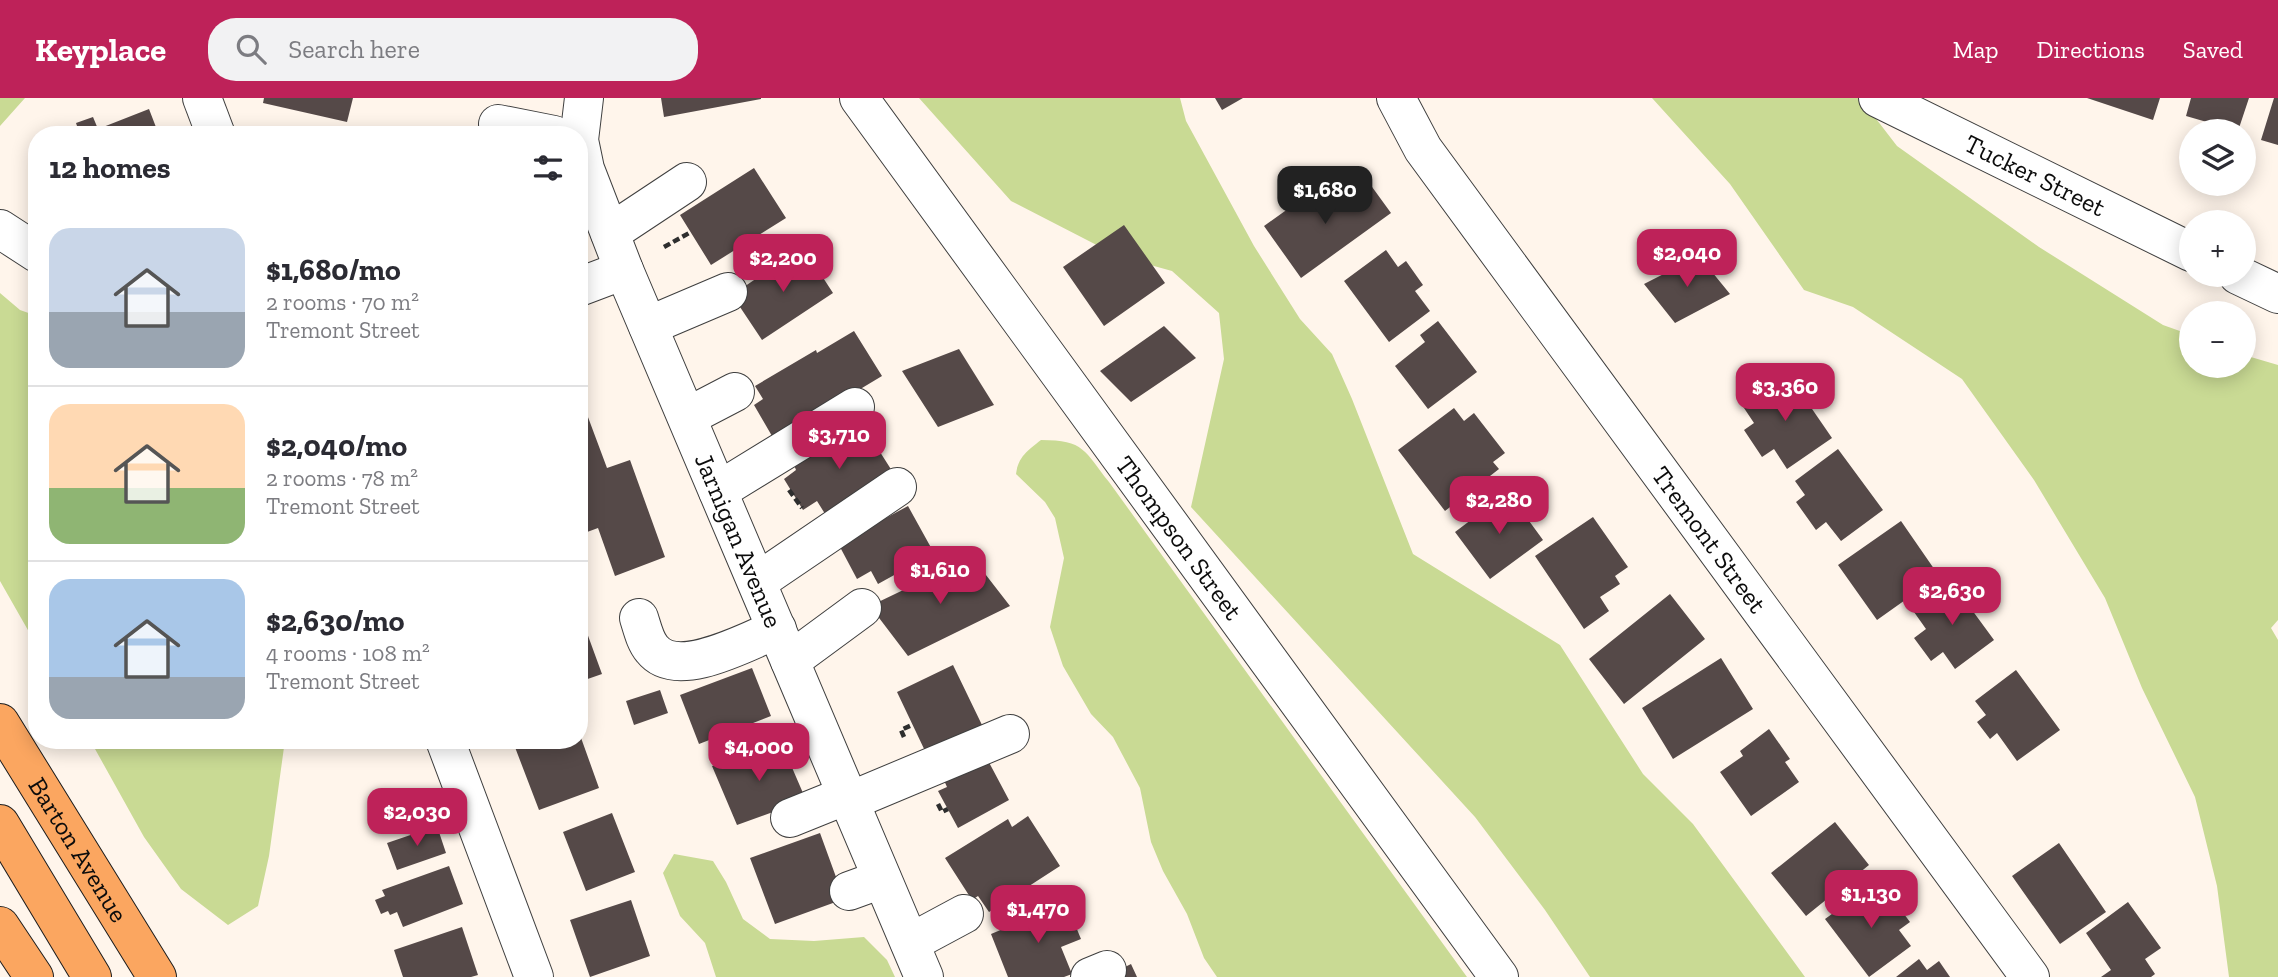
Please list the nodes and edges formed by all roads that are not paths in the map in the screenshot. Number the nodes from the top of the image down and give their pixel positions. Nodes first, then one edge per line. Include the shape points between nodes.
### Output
1 (202, 98) edge
2 (584, 98) edge
3 (859, 98) edge
4 (1396, 98) edge
5 (1878, 98) edge
6 (498, 124) dead end
7 (213, 126) edge
8 (508, 126) edge
9 (581, 126) edge
10 (588, 177) edge
11 (687, 182) dead end
12 (0, 229) edge
13 (610, 233) junction
14 (2179, 246) edge
15 (28, 247) edge
16 (719, 283) dead end
17 (2256, 284) edge
18 (588, 290) edge
19 (2278, 294) edge
20 (636, 299) junction
21 (735, 392) dead end
22 (855, 407) dead end
23 (687, 417) junction
24 (897, 487) dead end
25 (718, 491) junction
26 (757, 582) junction
27 (862, 608) dead end
28 (639, 618) dead end
29 (783, 645) junction
30 (0, 723) edge
31 (1010, 734) dead end
32 (447, 749) edge
33 (849, 798) junction
34 (790, 818) dead end
35 (0, 824) edge
36 (964, 914) dead end
37 (0, 926) edge
38 (917, 960) edge
39 (34, 977) edge
40 (92, 977) edge
41 (157, 977) edge
42 (534, 977) edge
43 (1499, 977) edge
44 (2030, 977) edge

1 - 7 street
2 - 9 street, Jarnigan Avenue
3 - 43 street, Thompson Street
4 - 44 street, Tremont Street via 1423,149
5 - 14 street, Tucker Street
6 - 8 street
10 - 13 street, Jarnigan Avenue
11 - 13 street
12 - 15 street
13 - 20 street, Jarnigan Avenue
16 - 20 street
17 - 19 street
18 - 20 street
20 - 23 street, Jarnigan Avenue
21 - 23 street
22 - 25 street
23 - 25 street, Jarnigan Avenue
24 - 26 street
25 - 26 street, Jarnigan Avenue
26 - 29 street, Jarnigan Avenue
27 - 29 street
28 - 29 street via 651,649 662,657 685,661
29 - 33 street, Jarnigan Avenue
30 - 41 main road, Barton Avenue
31 - 33 street
32 - 42 street
33 - 34 street
33 - 38 street, Jarnigan Avenue via 866,885
35 - 40 main road, Barton Avenue
36 - 38 street
37 - 39 main road

